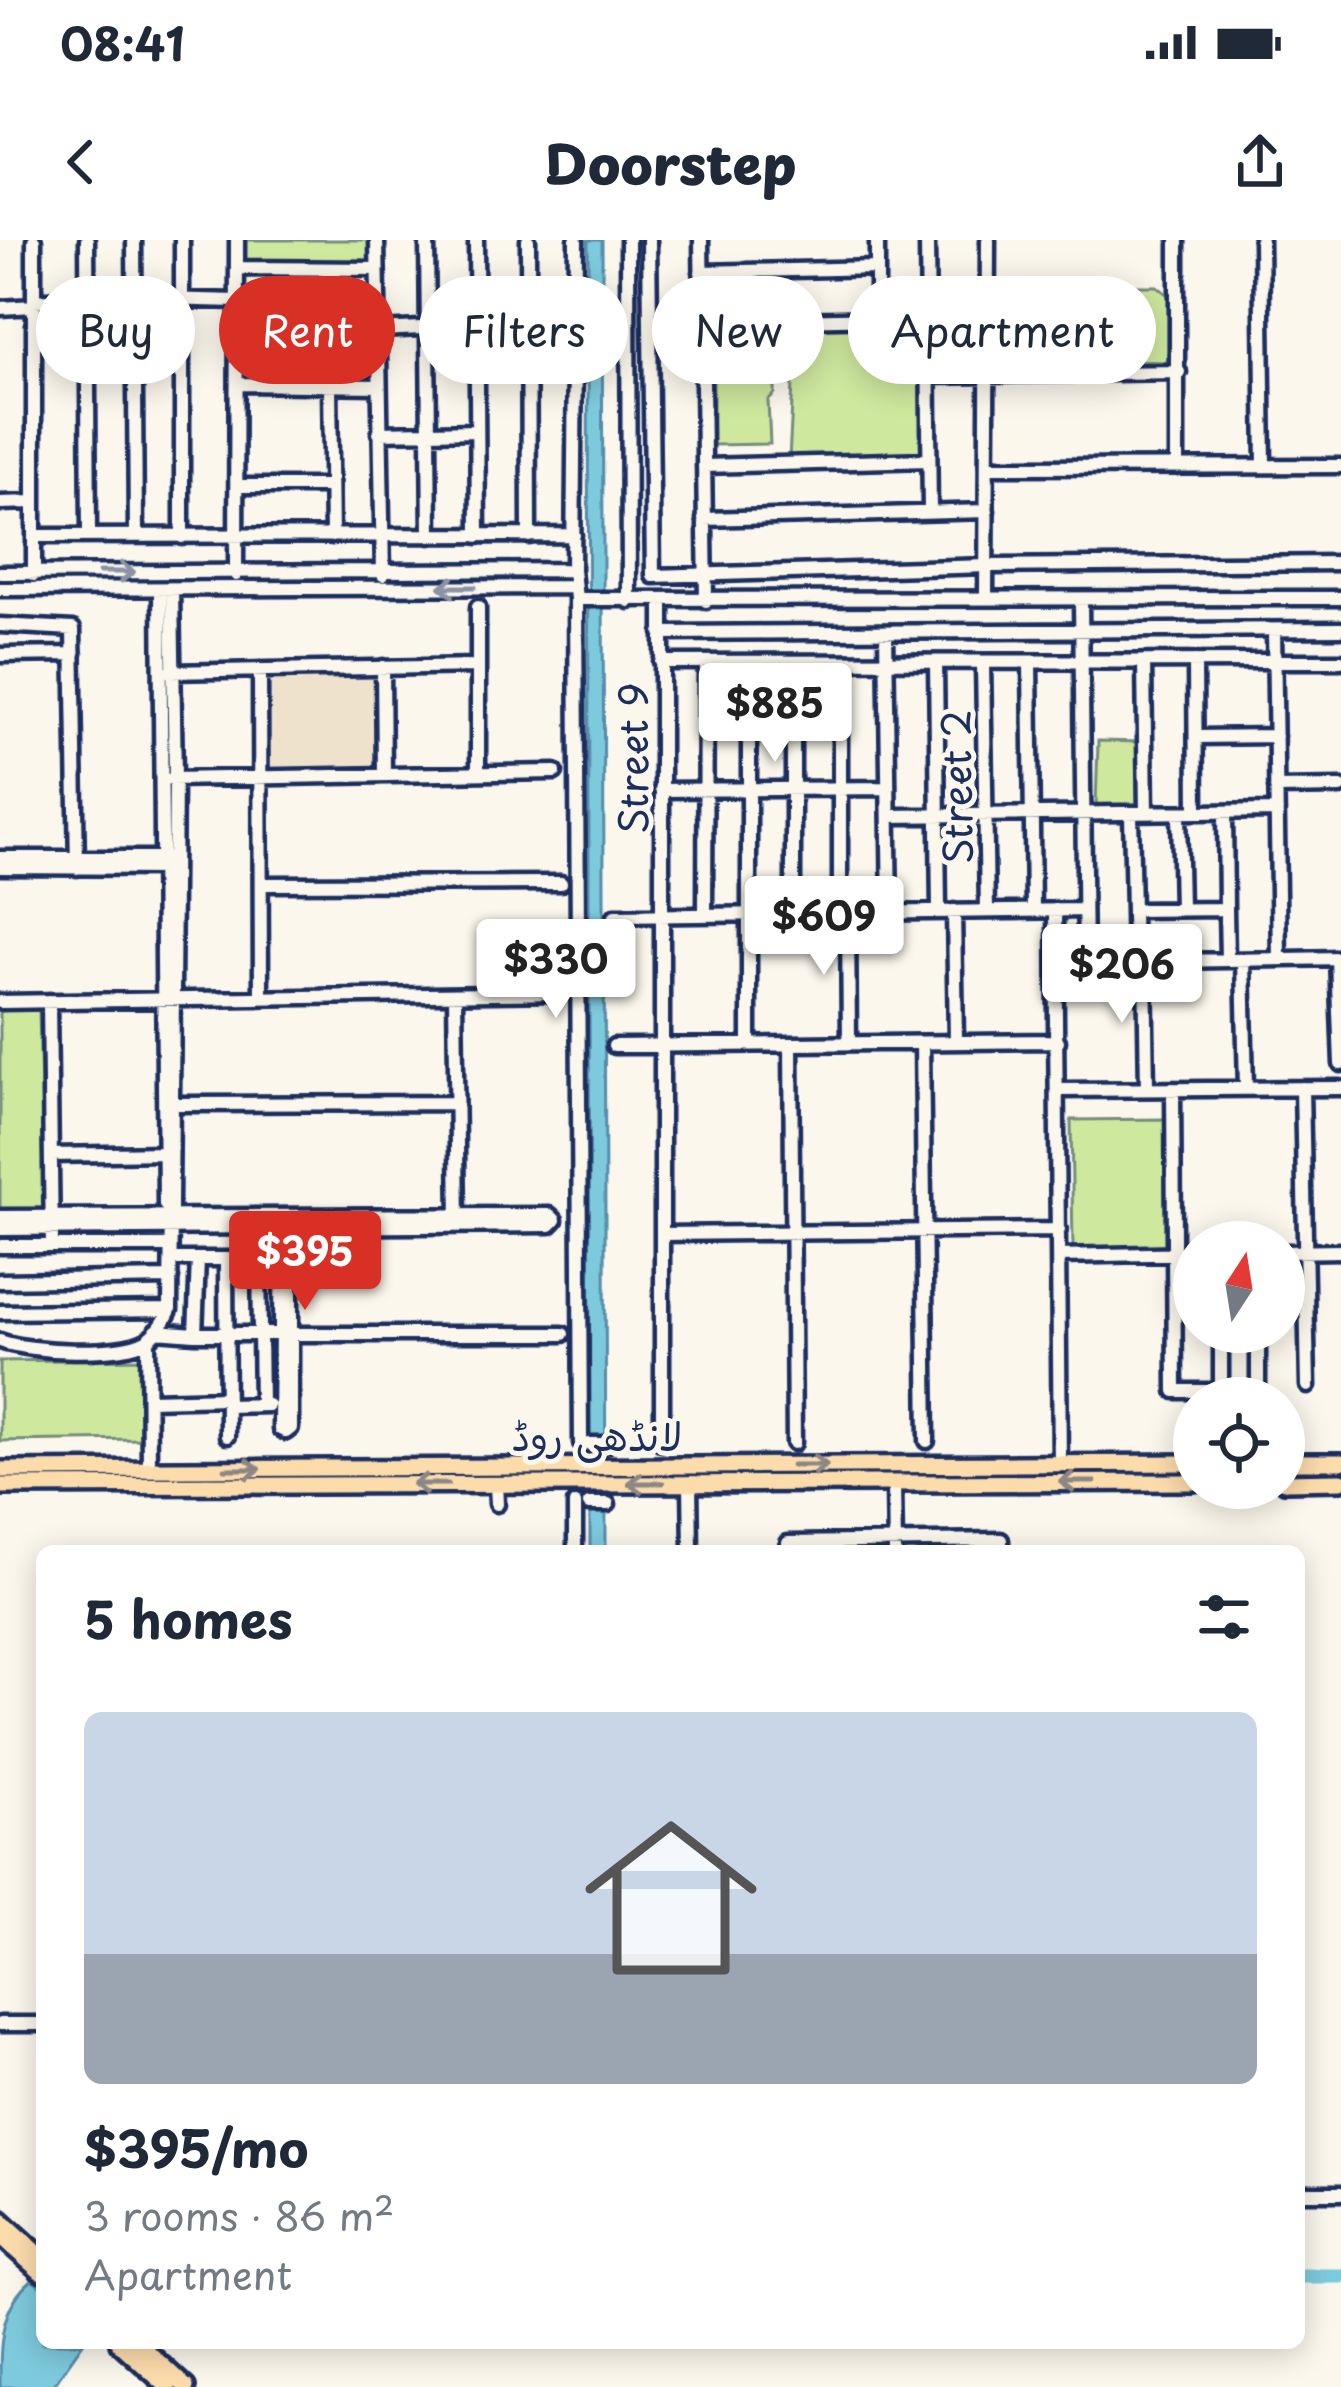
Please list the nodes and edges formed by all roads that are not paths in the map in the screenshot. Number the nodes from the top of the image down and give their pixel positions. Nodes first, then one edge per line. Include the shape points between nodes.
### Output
1 (34, 240) edge
2 (87, 240) edge
3 (134, 240) edge
4 (182, 240) edge
5 (237, 240) edge
6 (377, 240) edge
7 (427, 240) edge
8 (476, 240) edge
9 (528, 240) edge
10 (576, 240) edge
11 (628, 240) edge
12 (649, 240) edge
13 (700, 240) edge
14 (877, 240) edge
15 (927, 240) edge
16 (988, 240) edge
17 (1177, 240) edge
18 (1261, 240) edge
19 (237, 268) junction
20 (877, 268) junction
21 (377, 269) junction
22 (701, 272) junction
23 (88, 276) edge
24 (135, 276) edge
25 (182, 276) edge
26 (237, 276) edge
27 (377, 276) edge
28 (427, 276) edge
29 (476, 276) edge
30 (528, 276) edge
31 (576, 276) edge
32 (701, 276) edge
33 (877, 276) edge
34 (927, 276) edge
35 (988, 276) edge
36 (34, 304) junction
37 (0, 308) edge
38 (1156, 372) edge
39 (1179, 372) junction
40 (88, 384) edge
41 (135, 384) edge
42 (182, 384) edge
43 (239, 384) joint
44 (427, 384) edge
45 (476, 384) edge
46 (529, 384) edge
47 (575, 384) edge
48 (703, 384) edge
49 (928, 384) edge
50 (989, 384) edge
51 (330, 385) junction
52 (378, 386) joint
53 (477, 431) junction
54 (428, 432) junction
55 (380, 433) junction
56 (929, 460) junction
57 (704, 466) junction
58 (1264, 466) junction
59 (1341, 466) edge
60 (987, 467) junction
61 (1177, 467) junction
62 (238, 486) junction
63 (330, 486) junction
64 (34, 502) junction
65 (0, 503) edge
66 (987, 511) junction
67 (930, 512) junction
68 (704, 519) junction
69 (89, 535) junction
70 (574, 535) junction
71 (35, 536) junction
72 (136, 536) junction
73 (237, 536) junction
74 (332, 536) junction
75 (382, 536) junction
76 (430, 536) junction
77 (478, 536) junction
78 (529, 536) junction
79 (182, 537) junction
80 (1341, 563) edge
81 (988, 566) junction
82 (383, 569) junction
83 (573, 570) junction
84 (237, 571) junction
85 (34, 572) junction
86 (0, 573) edge
87 (706, 577) junction
88 (236, 588) junction
89 (382, 588) junction
90 (0, 589) edge
91 (35, 589) junction
92 (166, 589) junction
93 (579, 596) junction
94 (986, 597) junction
95 (1341, 598) edge
96 (1081, 599) junction
97 (629, 601) junction
98 (662, 601) junction
99 (706, 601) junction
100 (478, 607) dead end
101 (0, 625) edge
102 (1341, 629) edge
103 (1081, 630) junction
104 (1274, 630) junction
105 (886, 632) junction
106 (662, 633) junction
107 (74, 654) junction
108 (0, 655) edge
109 (1144, 661) junction
110 (1195, 661) junction
111 (1275, 661) junction
112 (1341, 661) edge
113 (661, 662) junction
114 (706, 662) junction
115 (749, 662) junction
116 (793, 662) junction
117 (841, 662) junction
118 (886, 662) junction
119 (936, 662) junction
120 (983, 662) junction
121 (1030, 662) junction
122 (1082, 662) junction
123 (478, 666) junction
124 (383, 668) junction
125 (260, 670) junction
126 (169, 672) junction
127 (1276, 736) junction
128 (1196, 737) junction
129 (555, 772) dead end
130 (478, 773) junction
131 (383, 775) junction
132 (260, 777) junction
133 (169, 779) junction
134 (1341, 787) edge
135 (888, 788) junction
136 (1276, 788) junction
137 (793, 789) junction
138 (840, 789) junction
139 (662, 790) junction
140 (706, 790) junction
141 (748, 790) junction
142 (1277, 811) junction
143 (1196, 812) junction
144 (1225, 812) junction
145 (1138, 813) junction
146 (1179, 813) junction
147 (1032, 814) junction
148 (1082, 814) junction
149 (938, 815) junction
150 (986, 815) junction
151 (889, 816) junction
152 (77, 862) junction
153 (0, 863) edge
154 (169, 863) junction
155 (561, 883) dead end
156 (261, 884) junction
157 (1181, 909) junction
158 (1226, 909) junction
159 (1033, 910) junction
160 (1055, 910) junction
161 (1083, 910) junction
162 (1133, 910) junction
163 (987, 911) junction
164 (890, 912) junction
165 (947, 912) junction
166 (844, 913) junction
167 (748, 914) junction
168 (793, 914) junction
169 (705, 915) junction
170 (615, 916) dead end
171 (662, 916) junction
172 (1339, 958) edge
173 (1279, 959) junction
174 (1227, 960) junction
175 (1243, 960) junction
176 (1139, 962) junction
177 (1057, 963) junction
178 (1085, 963) junction
179 (559, 993) dead end
180 (454, 995) junction
181 (261, 998) junction
182 (169, 1000) junction
183 (49, 1001) junction
184 (0, 1002) edge
185 (1058, 1041) junction
186 (922, 1042) junction
187 (956, 1042) junction
188 (849, 1043) junction
189 (749, 1044) junction
190 (790, 1044) junction
191 (662, 1045) junction
192 (614, 1046) dead end
193 (1341, 1064) edge
194 (1246, 1088) junction
195 (1302, 1088) junction
196 (1341, 1088) edge
197 (1148, 1089) junction
198 (1174, 1089) junction
199 (1058, 1090) junction
200 (457, 1103) junction
201 (169, 1104) junction
202 (165, 1153) junction
203 (51, 1155) junction
204 (0, 1217) edge
205 (458, 1221) junction
206 (1174, 1221) edge
207 (1304, 1221) edge
208 (287, 1222) junction
209 (52, 1223) junction
210 (0, 1229) edge
211 (1059, 1230) junction
212 (927, 1231) junction
213 (792, 1232) junction
214 (170, 1233) junction
215 (662, 1234) junction
216 (0, 1246) edge
217 (52, 1246) junction
218 (1341, 1251) edge
219 (1305, 1252) joint
220 (1173, 1254) edge
221 (1059, 1256) junction
222 (198, 1258) junction
223 (282, 1258) junction
224 (226, 1259) junction
225 (259, 1259) junction
226 (171, 1278) junction
227 (0, 1280) edge
228 (69, 1280) junction
229 (170, 1310) junction
230 (0, 1312) edge
231 (69, 1312) junction
232 (195, 1334) junction
233 (226, 1334) junction
234 (259, 1334) junction
235 (286, 1334) junction
236 (563, 1334) dead end
237 (152, 1335) junction
238 (0, 1341) edge
239 (1308, 1387) dead end
240 (150, 1400) junction
241 (227, 1402) junction
242 (280, 1404) junction
243 (261, 1405) junction
244 (227, 1436) dead end
245 (927, 1442) dead end
246 (662, 1443) dead end
247 (794, 1443) dead end
248 (608, 1444) dead end
249 (1305, 1462) edge
250 (1337, 1462) edge
251 (1173, 1463) edge
252 (1060, 1464) junction
253 (149, 1469) junction
254 (0, 1470) edge
255 (589, 1475) junction
256 (608, 1475) junction
257 (1341, 1481) edge
258 (1173, 1482) edge
259 (1305, 1482) edge
260 (690, 1483) junction
261 (895, 1483) junction
262 (496, 1484) junction
263 (0, 1486) edge
264 (497, 1504) dead end
265 (608, 1504) dead end
266 (576, 1545) edge
267 (691, 1545) edge
268 (895, 1545) edge
269 (975, 1545) edge
270 (1001, 1545) edge
271 (0, 2024) edge
272 (36, 2024) edge
273 (1305, 2193) edge
274 (1341, 2193) edge
275 (0, 2219) edge
276 (0, 2236) edge
277 (36, 2261) edge
278 (36, 2263) edge
279 (126, 2349) edge
280 (145, 2349) edge
281 (168, 2387) edge
282 (186, 2387) edge

1 - 36 street
2 - 23 street
3 - 24 street
4 - 25 street
5 - 19 street
6 - 21 street
7 - 28 street
8 - 29 street
9 - 30 street
10 - 31 street
11 - 97 street
12 - 87 street via 653,576
13 - 22 street
14 - 20 street
15 - 34 street
16 - 35 street
17 - 39 street
18 - 58 street
19 - 21 street
19 - 26 street
20 - 22 street
20 - 33 street
21 - 27 street
22 - 32 street
36 - 37 street
36 - 64 street
38 - 39 street
39 - 61 street
40 - 69 street
41 - 72 street
42 - 79 street
43 - 51 street
43 - 62 street
44 - 54 street
45 - 53 street
46 - 78 street
47 - 70 street
48 - 57 street
49 - 56 street
50 - 60 street
51 - 52 street
51 - 63 street
52 - 55 street
53 - 54 street
53 - 77 street
54 - 55 street
54 - 76 street
55 - 75 street
56 - 57 street
56 - 67 street
57 - 68 street
58 - 59 street
58 - 61 street
60 - 61 street
60 - 66 street
62 - 63 street
62 - 73 street
63 - 74 street
64 - 65 street
64 - 71 street
66 - 67 street
66 - 81 street
67 - 68 street
68 - 87 street
69 - 71 street
69 - 72 street
70 - 78 street
70 - 83 street
71 - 85 street
72 - 79 street
73 - 74 street
73 - 79 street
73 - 84 street
74 - 75 street
75 - 76 street
75 - 82 street
76 - 77 street
77 - 78 street
80 - 81 street
81 - 87 street
81 - 94 street
82 - 83 street
82 - 84 street
82 - 89 street
83 - 93 street
85 -> 84 street
84 - 88 street
85 - 86 street
85 - 91 street
87 - 99 street
88 - 89 street
88 - 92 street
93 -> 89 street
90 - 91 street
91 - 92 street
92 - 126 street
93 - 97 street
93 - 248 street via 585,1443
94 - 96 street
94 - 99 street
95 - 96 street
96 - 103 street
97 - 98 street
98 - 99 street
98 - 106 street, Street 9
100 - 123 street
101 - 107 street via 71,626
102 - 104 street
103 - 104 street
103 - 105 street
103 - 122 street
104 - 111 street
105 - 106 street
105 - 118 street
106 - 113 street, Street 9
107 - 108 street
107 - 152 street
109 - 110 street
109 - 122 street
109 - 145 street
110 - 111 street
110 - 128 street
111 - 112 street
111 - 127 street
113 - 114 street
113 - 139 street, Street 9
114 - 115 street
114 - 140 street
115 - 116 street
115 - 141 street
116 - 117 street
116 - 137 street
117 - 118 street
117 - 138 street
118 - 119 street
118 - 135 street
119 - 120 street
119 - 149 street
120 - 121 street
120 - 150 street, Street 2
121 - 122 street
121 - 147 street
122 - 148 street
123 - 124 street
123 - 130 street
124 - 125 street
124 - 131 street
125 - 126 street
125 - 132 street
126 - 133 street
127 - 128 street
127 - 136 street
128 - 143 street
129 - 130 street
130 - 131 street
131 - 132 street
132 - 133 street
132 - 156 street
133 - 154 street
134 - 136 street
135 - 138 street
135 - 151 street
136 - 142 street
137 - 138 street
137 - 141 street
137 - 168 street
138 - 166 street
139 - 140 street
139 - 171 street, Street 9
140 - 141 street
140 - 169 street
141 - 167 street
142 - 144 street
142 - 173 street
143 - 144 street
143 - 146 street
144 - 158 street
145 - 146 street
145 - 148 street
145 - 162 street
146 - 157 street
147 - 148 street
147 - 150 street
147 - 159 street
148 - 161 street
149 - 150 street
149 - 151 street
149 - 165 street
150 - 163 street, Street 2
151 - 164 street
152 - 153 street
152 - 154 street
154 - 182 street
155 - 156 street
156 - 181 street
157 - 158 street
157 - 162 street
158 - 174 street
159 - 160 street
159 - 163 street
160 - 161 street
160 - 177 street
161 - 178 street
162 - 176 street
163 - 165 street
164 - 165 street
164 - 166 street
165 - 187 street
166 - 168 street
166 - 188 street
167 - 168 street
167 - 169 street
167 - 189 street
169 - 171 street
170 - 171 street
171 - 191 street, Street 9
172 - 173 street
172 - 193 street
173 - 175 street
174 - 175 street
174 - 176 street
175 - 194 street
176 - 178 street
176 - 197 street
177 - 178 street
177 - 185 street
179 - 180 street
180 - 181 street
180 - 200 street
181 - 182 street
182 - 183 street
182 - 201 street
183 - 184 street
183 - 203 street
185 - 187 street
185 - 199 street
186 - 187 street
186 - 188 street
186 - 212 street
188 - 190 street
189 - 190 street
189 - 191 street
190 - 213 street
191 - 192 street
191 - 215 street, Street 9
194 - 195 street
194 - 198 street
195 - 196 street
195 - 207 street
197 - 198 street
197 - 199 street
198 - 206 street
199 - 211 street
200 - 201 street
200 - 205 street
201 - 202 street
201 - 214 street
202 - 203 street
202 - 214 street
203 - 209 street
204 - 209 street
205 - 205 street via 550,1215 555,1220 550,1225
205 - 208 street
208 - 214 street
208 - 223 street
208 - 235 street
209 - 210 street
209 - 214 street
209 - 217 street
211 - 212 street
211 - 221 street
212 - 213 street
212 - 245 street
213 - 215 street
213 - 247 street
214 - 217 street
214 - 222 street
214 - 226 street
215 - 246 street, Street 9
216 - 217 street
218 - 219 street
219 - 239 street
220 - 221 street
221 - 252 street
222 - 224 street
222 - 232 street
223 - 225 street
223 - 235 street
224 - 225 street
224 - 233 street
225 - 234 street
226 - 228 street
226 - 229 street
227 - 228 street
228 - 231 street
229 - 231 street
229 - 237 street
230 - 231 street
232 - 233 street
232 - 237 street
233 - 234 street
233 - 241 street
234 - 235 street
234 - 243 street
235 - 236 street
235 - 242 street
235 - 242 street via 289,1432 280,1429
237 - 238 street via 126,1348
237 - 240 street
240 - 241 street
240 - 253 street
241 - 243 street
241 - 244 street
242 - 243 street
249 - 250 main road
251 - 252 main road, لانڈھی روڈ
256 -> 252 main road, لانڈھی روڈ
253 - 254 main road, لانڈھی روڈ
253 -> 255 main road, لانڈھی روڈ
255 - 256 main road, لانڈھی روڈ
255 - 262 main road, لانڈھی روڈ
260 -> 256 main road, لانڈھی روڈ
257 - 259 main road
258 -> 261 main road, لانڈھی روڈ
260 - 261 main road, لانڈھی روڈ
260 - 267 street
261 - 268 street
262 -> 263 main road, لانڈھی روڈ
262 - 264 street
265 - 266 street via 582,1504
269 - 270 street
271 - 272 street
273 - 274 street
275 - 277 main road
276 - 278 main road
279 - 281 main road
280 - 282 main road

